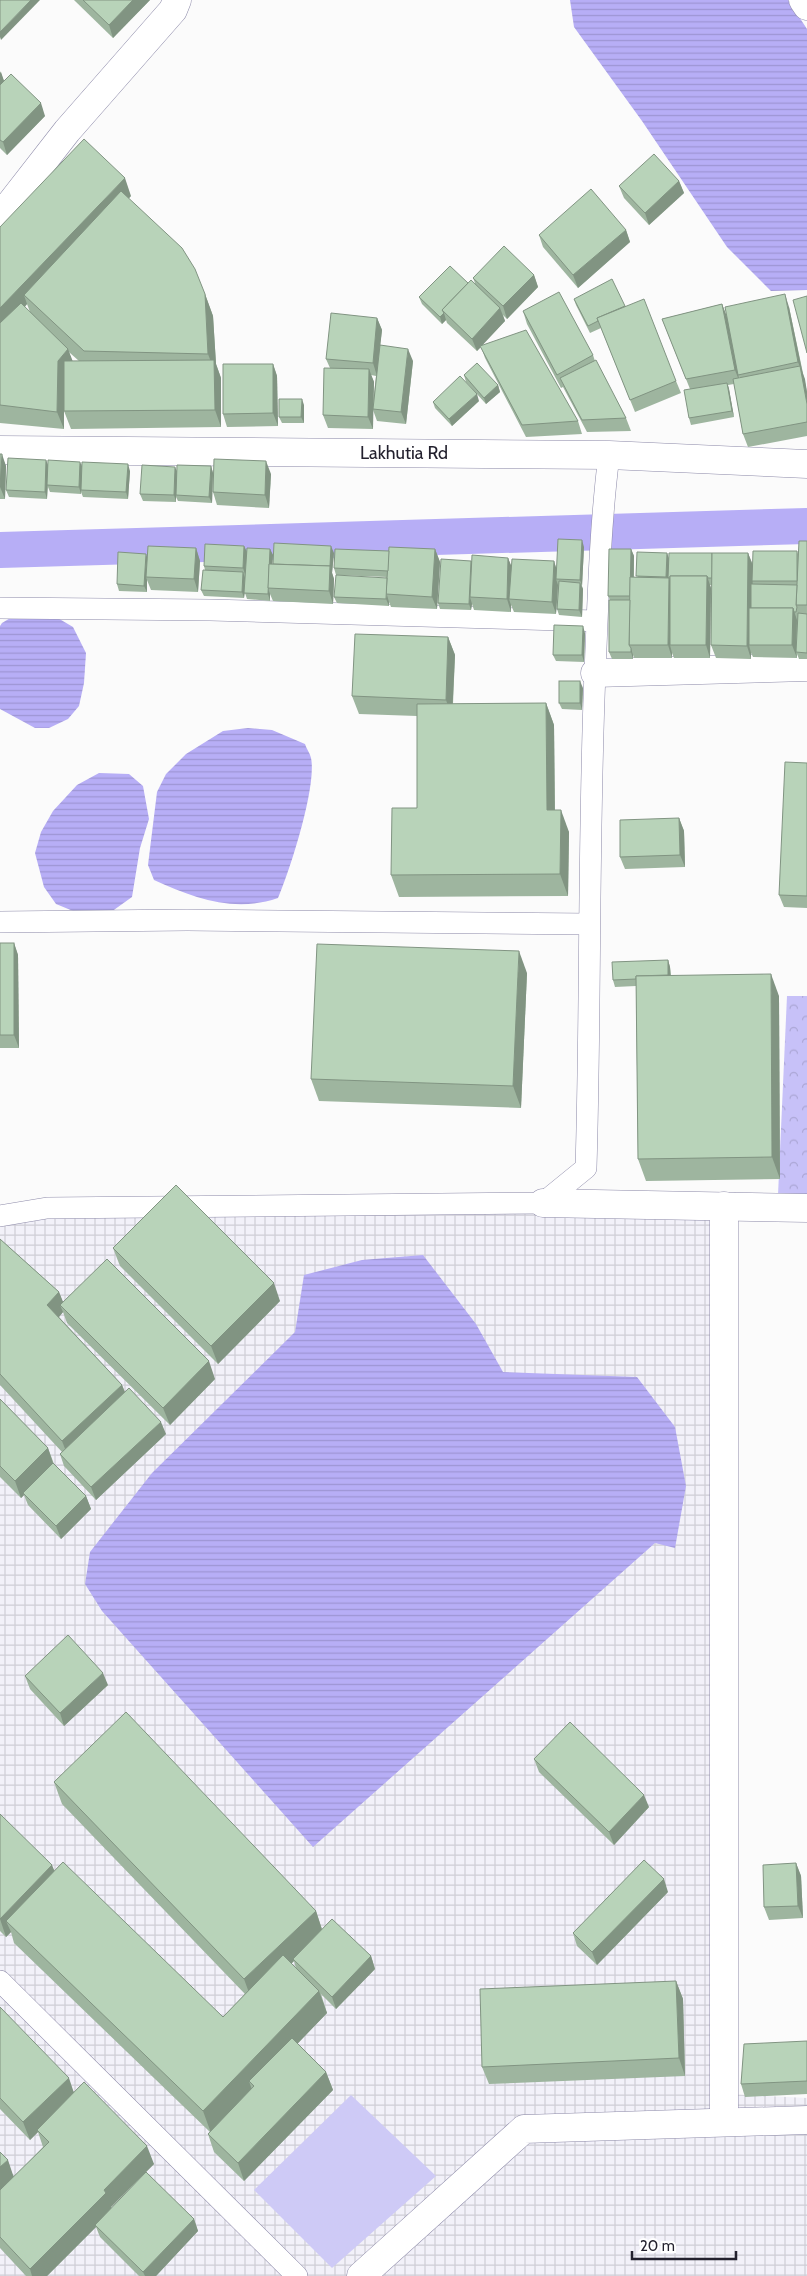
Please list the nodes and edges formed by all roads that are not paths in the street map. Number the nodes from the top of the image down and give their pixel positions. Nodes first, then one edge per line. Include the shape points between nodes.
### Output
1 (177, 0) edge
2 (803, 0) edge
3 (807, 6) edge
4 (0, 217) edge
5 (0, 450) edge
6 (609, 455) junction
7 (807, 464) edge
8 (0, 608) edge
9 (596, 621) junction
10 (807, 668) edge
11 (595, 673) junction
12 (0, 922) edge
13 (589, 924) junction
14 (544, 1203) junction
15 (724, 1206) junction
16 (807, 1208) edge
17 (0, 1216) edge
18 (0, 1981) edge
19 (807, 2120) edge
20 (724, 2122) junction
21 (297, 2276) edge
22 (361, 2276) edge

1 - 4 street via 173,10 67,131
2 - 3 street
5 - 6 street, Lakhutia Rd
6 - 7 street, Lakhutia Rd
6 - 9 lane via 602,510
8 - 9 lane via 210,610
9 - 11 lane
10 - 11 street
11 - 13 lane
12 - 13 lane via 187,920
13 - 14 lane via 586,1168
14 - 15 street
14 - 17 lane via 47,1208
15 - 16 street
15 - 20 street
18 - 21 lane
19 - 20 street
20 - 22 street via 524,2129

